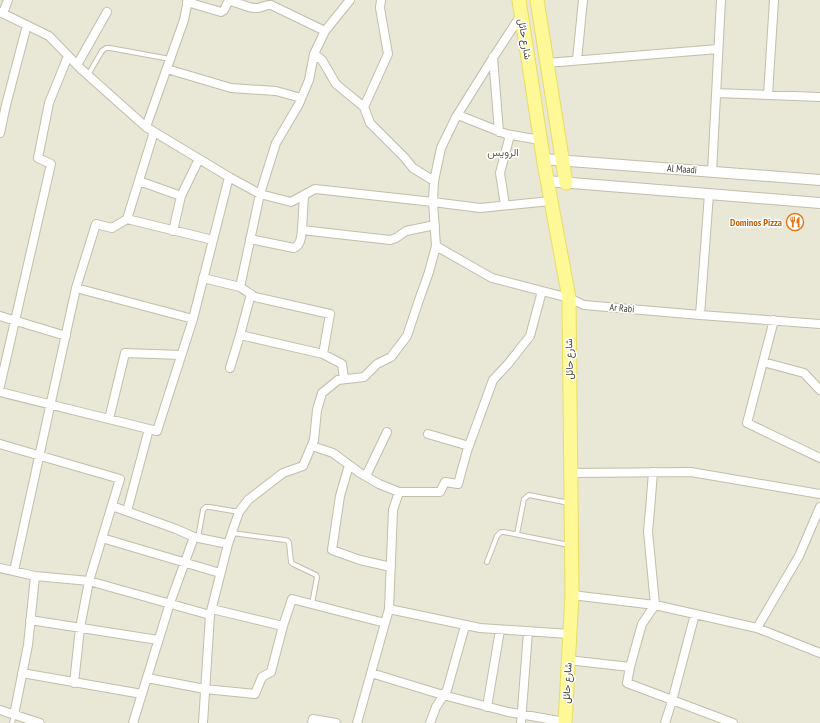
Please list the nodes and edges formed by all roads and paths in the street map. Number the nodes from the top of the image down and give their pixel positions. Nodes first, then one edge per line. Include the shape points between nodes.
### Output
1 (8, 0) edge
2 (350, 0) edge
3 (381, 0) edge
4 (519, 0) edge
5 (538, 0) edge
6 (583, 0) edge
7 (721, 0) edge
8 (774, 0) edge
9 (188, 1) edge
10 (2, 12) edge
11 (107, 12) dead end
12 (521, 15) junction
13 (27, 25) junction
14 (325, 31) junction
15 (718, 49) junction
16 (314, 54) junction
17 (68, 56) junction
18 (493, 57) junction
19 (170, 59) junction
20 (577, 60) junction
21 (547, 63) junction
22 (77, 65) junction
23 (167, 69) junction
24 (88, 76) junction
25 (716, 93) junction
26 (768, 95) junction
27 (820, 97) edge
28 (301, 98) junction
29 (3, 106) edge
30 (364, 107) junction
31 (458, 115) junction
32 (146, 127) junction
33 (154, 132) junction
34 (499, 132) junction
35 (0, 133) edge
36 (510, 135) junction
37 (540, 140) junction
38 (199, 159) junction
39 (544, 159) junction
40 (563, 160) junction
41 (712, 172) junction
42 (229, 177) junction
43 (820, 180) edge
44 (139, 181) junction
45 (434, 181) junction
46 (547, 181) junction
47 (566, 183) junction
48 (260, 194) junction
49 (710, 194) junction
50 (304, 195) junction
51 (181, 196) junction
52 (551, 201) junction
53 (433, 202) junction
54 (820, 203) edge
55 (506, 205) junction
56 (127, 219) junction
57 (435, 226) junction
58 (173, 230) junction
59 (302, 230) junction
60 (250, 239) junction
61 (213, 240) junction
62 (436, 246) junction
63 (203, 278) junction
64 (240, 287) junction
65 (76, 288) junction
66 (542, 291) junction
67 (250, 294) junction
68 (569, 298) junction
69 (700, 315) junction
70 (0, 316) edge
71 (193, 319) junction
72 (774, 320) junction
73 (15, 321) junction
74 (820, 324) edge
75 (240, 335) junction
76 (66, 336) junction
77 (323, 354) junction
78 (181, 355) junction
79 (763, 362) junction
80 (230, 368) dead end
81 (344, 379) junction
82 (0, 386) edge
83 (820, 390) edge
84 (0, 392) edge
85 (51, 404) junction
86 (109, 419) junction
87 (149, 429) junction
88 (387, 432) dead end
89 (428, 434) dead end
90 (0, 444) edge
91 (312, 446) junction
92 (469, 446) junction
93 (40, 456) junction
94 (820, 458) edge
95 (349, 465) junction
96 (652, 472) junction
97 (571, 473) junction
98 (366, 476) junction
99 (399, 492) junction
100 (820, 494) edge
101 (571, 503) junction
102 (112, 506) junction
103 (820, 507) edge
104 (127, 511) junction
105 (239, 512) junction
106 (232, 533) junction
107 (516, 534) junction
108 (102, 538) junction
109 (196, 538) junction
110 (228, 544) junction
111 (571, 546) junction
112 (486, 562) dead end
113 (185, 563) junction
114 (391, 567) junction
115 (0, 568) edge
116 (14, 571) junction
117 (220, 573) junction
118 (35, 576) junction
119 (89, 581) junction
120 (572, 594) junction
121 (170, 604) junction
122 (312, 604) junction
123 (655, 605) junction
124 (389, 609) junction
125 (211, 612) junction
126 (695, 614) junction
127 (30, 620) junction
128 (385, 623) junction
129 (283, 626) junction
130 (465, 626) junction
131 (80, 628) junction
132 (756, 628) junction
133 (500, 630) junction
134 (528, 632) junction
135 (570, 634) junction
136 (158, 640) junction
137 (820, 653) edge
138 (568, 660) junction
139 (630, 667) junction
140 (371, 673) junction
141 (22, 674) junction
142 (147, 678) junction
143 (74, 683) junction
144 (205, 689) junction
145 (142, 694) junction
146 (443, 696) junction
147 (672, 701) junction
148 (487, 707) junction
149 (0, 710) edge
150 (13, 719) edge
151 (521, 719) edge
152 (565, 722) edge
153 (40, 723) edge
154 (133, 723) edge
155 (203, 723) edge
156 (312, 723) edge
157 (336, 723) edge
158 (357, 723) edge
159 (430, 723) edge
160 (665, 723) edge
161 (734, 723) edge

1 - 10 street
2 - 14 street
3 - 30 street via 380,8 388,54
4 - 12 main road, شارع حائل
5 - 21 main road, شارع حائل
6 - 20 street
7 - 15 street
8 - 26 street
9 - 14 street via 221,12 228,2 232,1 254,8 271,5
9 - 19 street
10 - 13 street
11 - 22 street
12 - 18 street
12 - 37 main road, شارع حائل
13 - 17 street via 49,36
13 - 29 street
14 - 16 street
15 - 20 street
15 - 25 street
16 - 28 street via 309,80
16 - 30 street via 322,60 336,84
17 - 22 street
17 - 73 street via 49,103 38,158 50,164
18 - 31 street
18 - 34 street
19 - 23 street
19 - 24 lane via 106,48
20 - 21 street
21 - 40 main road, شارع حائل
22 - 24 street
23 - 28 street via 231,88 276,91
23 - 32 street
24 - 32 street
25 - 26 street
25 - 41 street
26 - 27 street
28 - 48 street via 276,143
29 - 35 street
30 - 45 street via 370,123 413,168
31 - 34 street
31 - 45 street via 441,148
32 - 33 street
33 - 38 street
33 - 44 street
34 - 36 street
36 - 37 street
36 - 55 street via 500,173
37 - 39 main road, شارع حائل
38 - 42 street
38 - 51 street
39 - 40 street, Al Maadi
39 - 46 main road, شارع حائل
40 - 41 street, Al Maadi
40 - 47 main road, شارع حائل
41 - 43 street, Al Maadi
42 - 48 street
42 - 61 street
44 - 51 street
44 - 56 street
45 - 53 street
46 - 47 street
46 - 52 main road, شارع حائل
47 - 49 street
48 - 50 street via 291,202
48 - 60 street
49 - 54 street
49 - 69 street
50 - 53 street via 315,189
50 - 59 street
51 - 58 street
52 - 55 street
52 - 68 main road, شارع حائل
53 - 55 street via 480,208
53 - 57 street
56 - 58 street
56 - 65 street via 112,228 96,224
57 - 59 street via 406,231 390,240
57 - 62 street
58 - 61 street
59 - 60 street via 299,245 294,248
60 - 64 street
61 - 63 street
62 - 66 street, Ar Rabi via 492,278
62 - 81 street via 407,336 391,357 377,364 364,378
63 - 64 street
63 - 71 street
64 - 67 street
65 - 71 street
65 - 76 street
66 - 68 street, Ar Rabi
66 - 92 street via 530,336 493,380
67 - 75 street
67 - 77 street via 255,298 330,314
68 - 69 street, Ar Rabi via 584,305
68 - 97 main road, شارع حائل
69 - 72 street, Ar Rabi
70 - 73 street
71 - 78 street
72 - 74 street, Ar Rabi
72 - 79 street
73 - 76 street
73 - 82 street
75 - 77 street
75 - 80 street
76 - 85 street
77 - 81 street via 342,364
78 - 86 street via 125,353
78 - 87 street via 157,431
79 - 83 street via 804,373
79 - 94 street via 747,423
81 - 91 street via 338,380 322,393
84 - 85 street
85 - 86 street
85 - 93 street
86 - 87 street
87 - 104 street
88 - 98 street
89 - 92 street
90 - 93 street
91 - 95 street via 333,453
91 - 105 street via 303,466 283,473 248,500
92 - 99 street via 458,484 445,482 440,492
93 - 102 street via 120,479
93 - 116 street
95 - 98 street
95 - 114 street via 340,496 332,550
96 - 97 street
96 - 100 street via 691,472
96 - 123 street via 648,531
97 - 101 main road, شارع حائل
98 - 99 street
99 - 114 street via 393,510
101 - 107 lane via 530,495 526,497
101 - 111 main road, شارع حائل
102 - 104 street
102 - 108 street
103 - 132 street via 799,556
104 - 109 street
105 - 106 street
105 - 109 lane via 206,507
106 - 110 street
106 - 122 lane via 288,541 291,562 316,575
107 - 111 lane
107 - 112 lane via 500,532
108 - 113 street
108 - 119 street
109 - 110 street
109 - 113 street
110 - 117 street
111 - 120 main road, شارع حائل
113 - 117 street
113 - 121 street
114 - 124 street
115 - 116 street
116 - 118 street
117 - 125 street
118 - 119 street
118 - 127 street
119 - 121 street
119 - 131 street
120 - 123 street
120 - 135 main road, شارع حائل
121 - 125 street
121 - 136 street
122 - 128 street
122 - 129 street via 292,599
123 - 126 street
123 - 139 street via 642,624
124 - 128 street
124 - 130 street
125 - 129 street
125 - 144 street
126 - 132 street
126 - 147 street
127 - 131 street
127 - 141 street
128 - 140 street
129 - 144 street via 271,672 262,677 255,694
130 - 133 street
130 - 146 street via 447,690
131 - 136 street
131 - 143 street
132 - 137 street
133 - 134 street
133 - 148 street
134 - 135 street
134 - 151 street
135 - 138 main road, شارع حائل
136 - 142 street
138 - 139 street
138 - 152 main road, شارع حائل
139 - 147 street via 627,683
140 - 146 street
140 - 158 street
141 - 143 street
141 - 150 street
142 - 144 street
142 - 145 street
143 - 145 street
144 - 155 street
145 - 154 street
146 - 148 street
146 - 159 street
147 - 160 street
147 - 161 street
148 - 151 street via 508,712
149 - 150 street
150 - 153 street
151 - 152 street
156 - 157 street via 313,719

